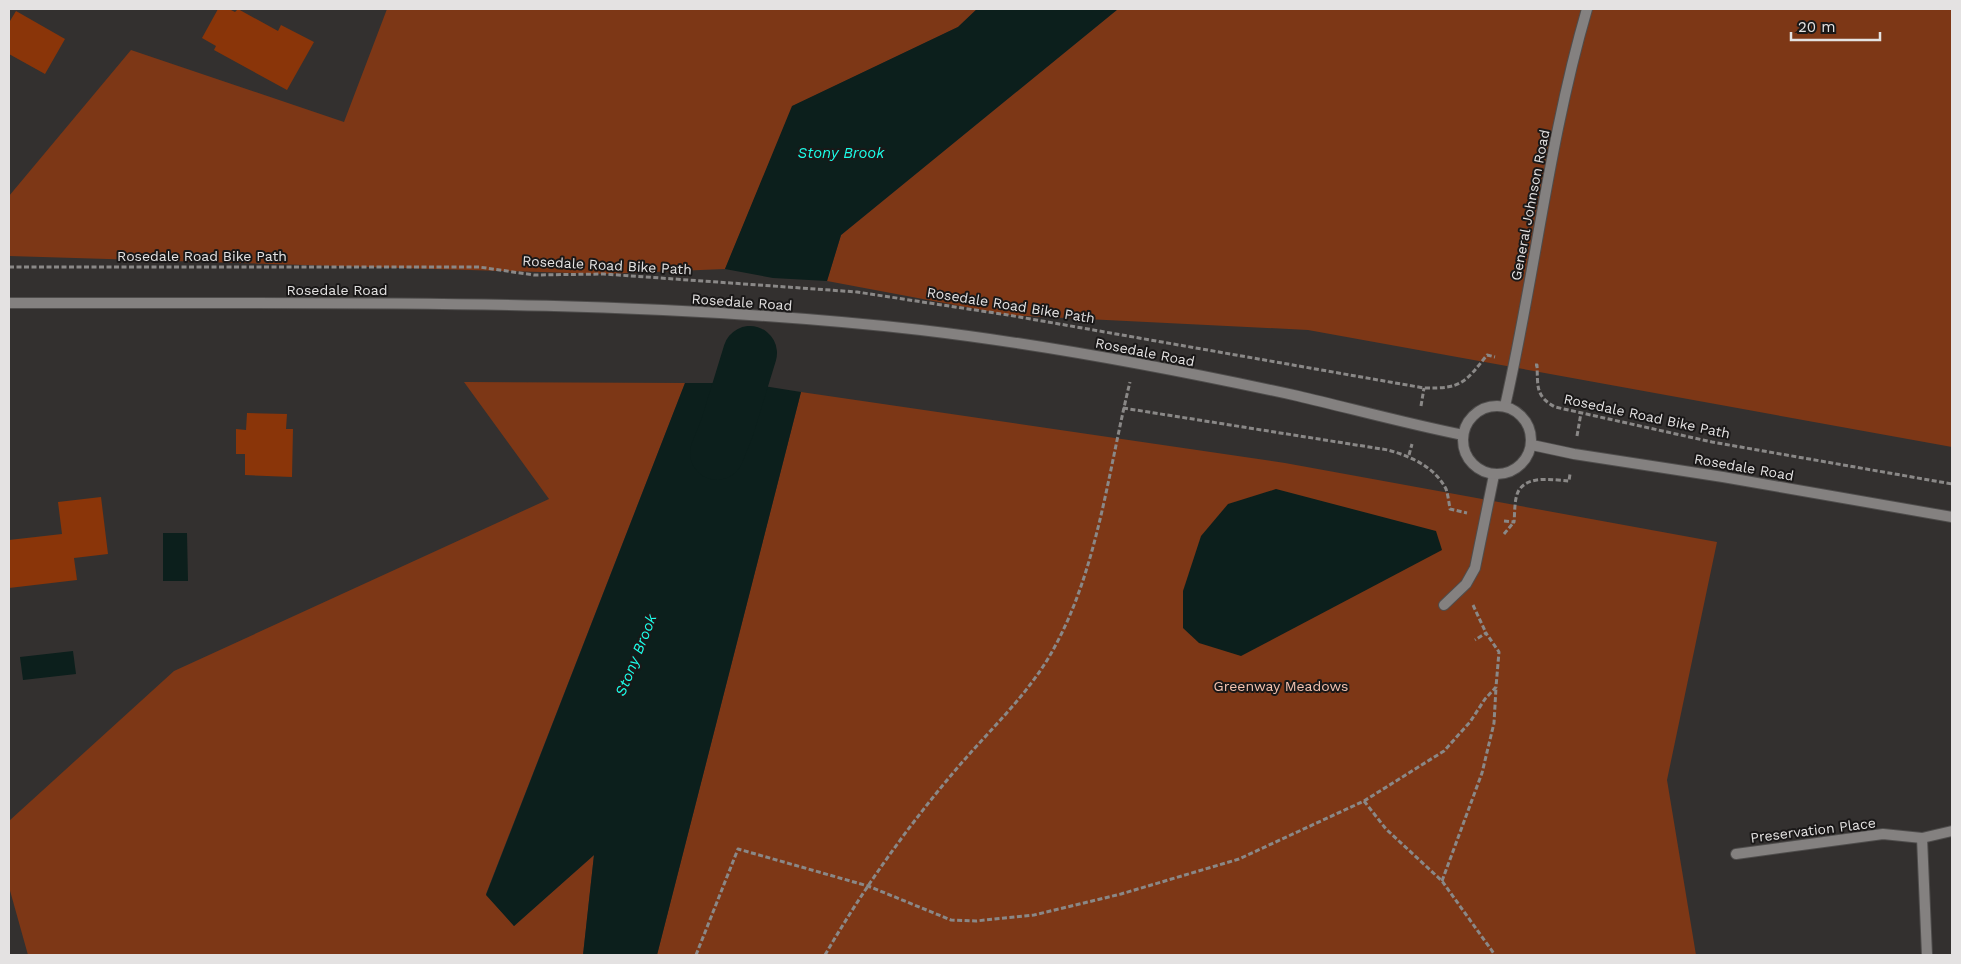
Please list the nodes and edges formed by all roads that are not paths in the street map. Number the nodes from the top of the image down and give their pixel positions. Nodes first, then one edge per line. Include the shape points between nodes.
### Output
1 (1587, 9) edge
2 (9, 303) edge
3 (1505, 406) junction
4 (1463, 435) junction
5 (1532, 445) junction
6 (1494, 475) junction
7 (1952, 517) edge
8 (1444, 605) dead end
9 (1952, 831) edge
10 (1922, 838) junction
11 (1736, 854) dead end
12 (1927, 955) edge

1 - 3 street, General Johnson Road via 1555,146
2 - 4 street, Rosedale Road via 460,304 687,311 858,324 1006,341 1134,363 1298,396
3 - 4 street via 1483,409 1474,415
3 - 5 street via 1522,416 1532,434
4 - 6 street via 1467,457 1478,469
5 - 6 street via 1523,464 1505,474
5 - 7 street, Rosedale Road
6 - 8 street via 1474,568 1466,584
9 - 10 street, Preservation Place
10 - 11 street, Preservation Place via 1883,834
10 - 12 street

